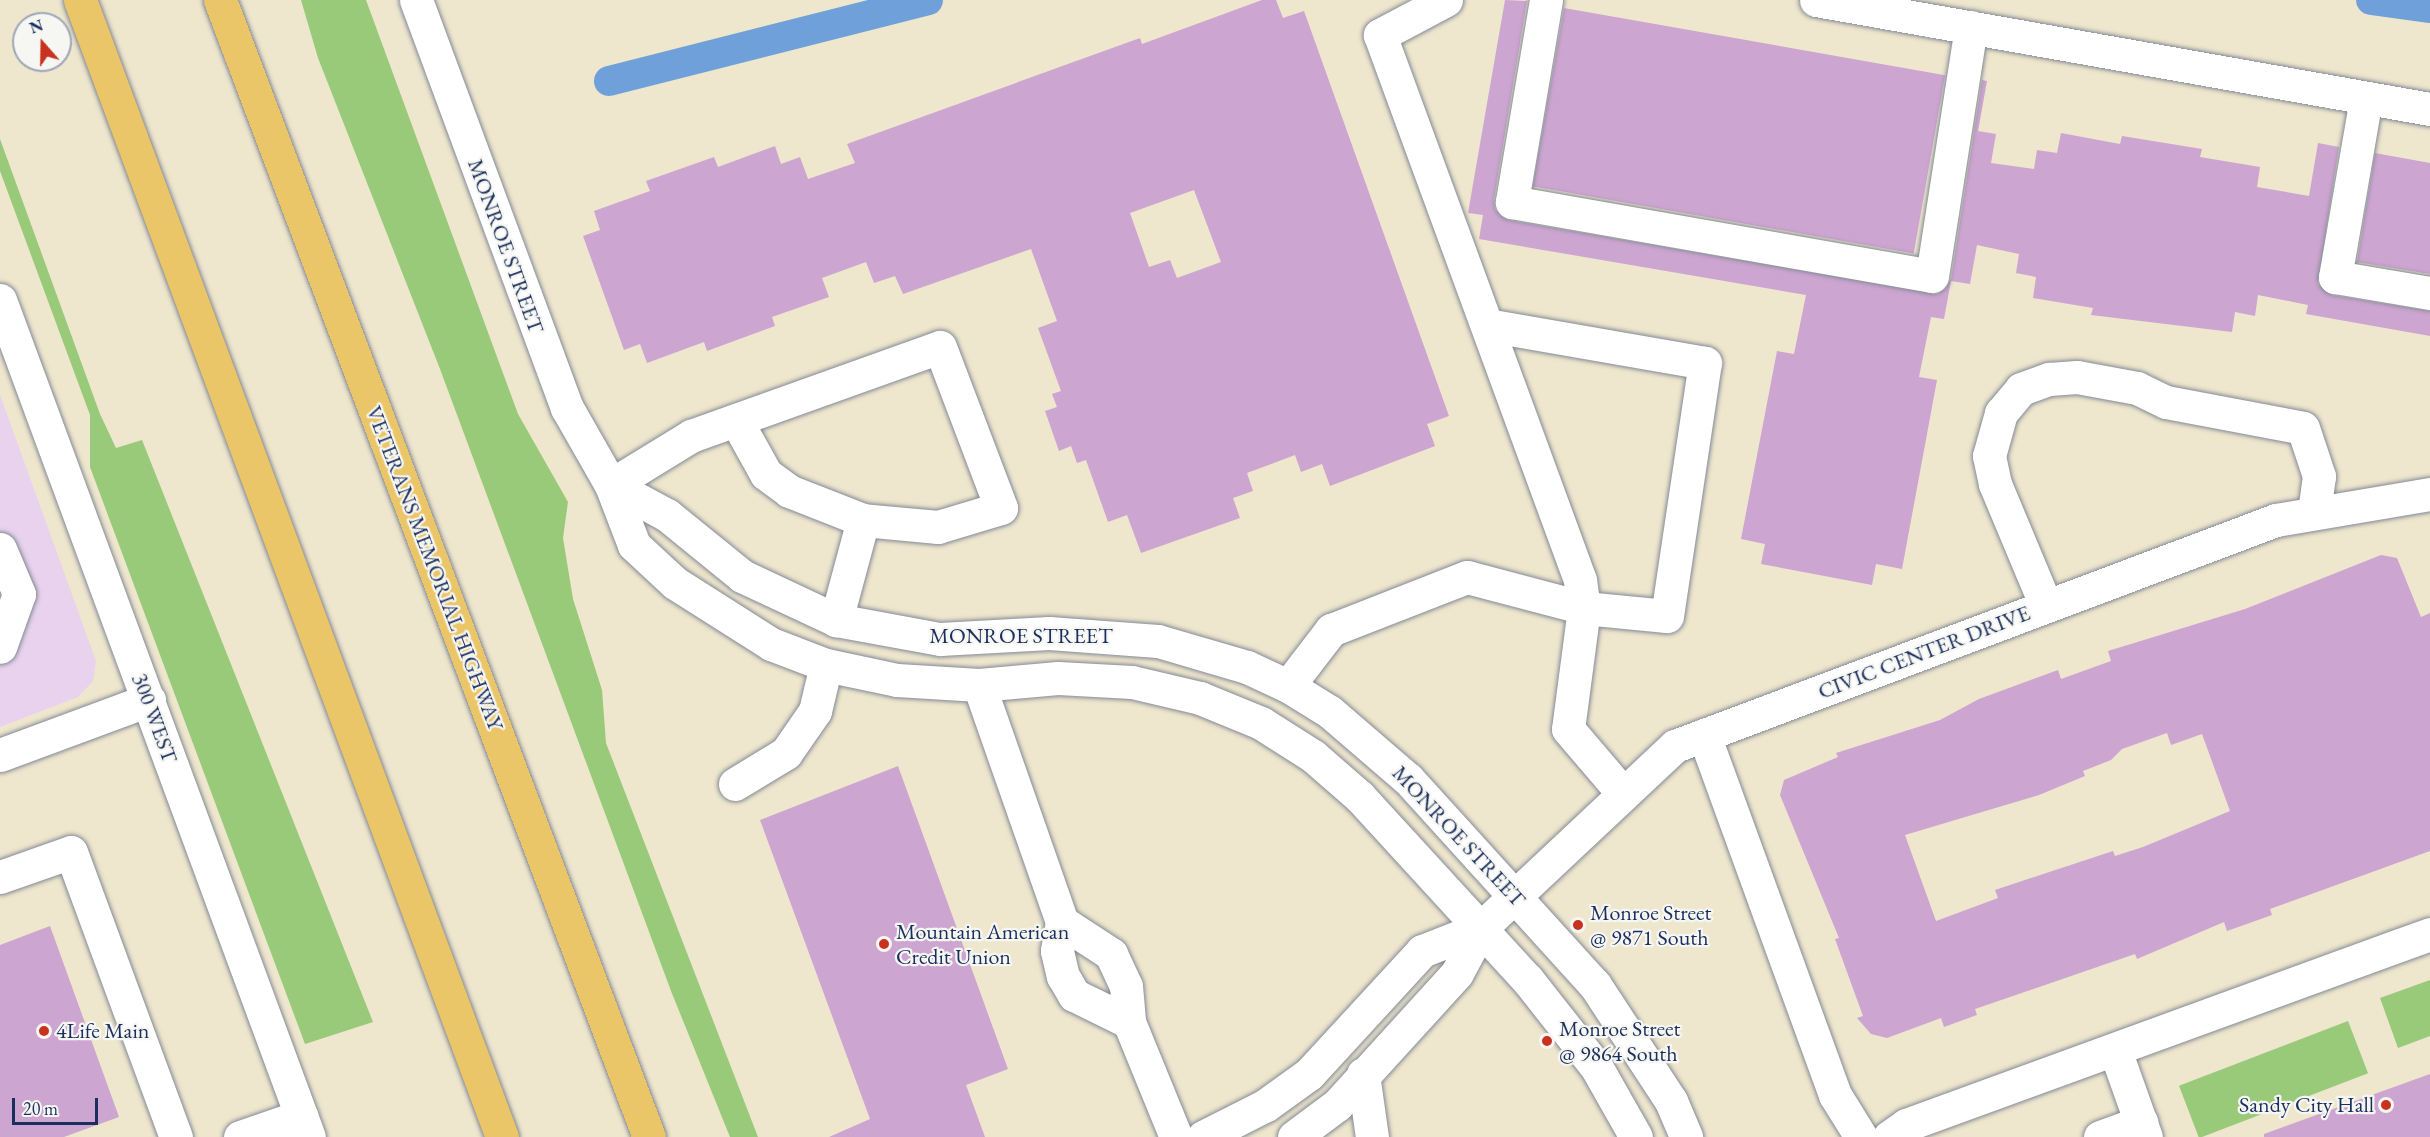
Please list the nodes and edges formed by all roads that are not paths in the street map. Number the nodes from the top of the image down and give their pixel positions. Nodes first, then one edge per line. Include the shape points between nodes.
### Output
1 (80, 0) edge
2 (220, 0) edge
3 (416, 0) edge
4 (1446, 0) edge
5 (1546, 0) edge
6 (1816, 0) edge
7 (1971, 27) junction
8 (2366, 98) junction
9 (2430, 110) edge
10 (2430, 293) edge
11 (0, 300) edge
12 (1487, 325) junction
13 (736, 420) junction
14 (611, 485) junction
15 (2430, 494) edge
16 (2314, 510) junction
17 (863, 520) junction
18 (0, 549) edge
19 (2046, 606) junction
20 (1584, 608) junction
21 (836, 620) junction
22 (0, 647) edge
23 (826, 665) junction
24 (979, 685) junction
25 (1288, 686) junction
26 (149, 700) junction
27 (1704, 735) junction
28 (0, 755) edge
29 (735, 784) dead end
30 (1621, 791) junction
31 (0, 877) edge
32 (1515, 895) junction
33 (1062, 922) junction
34 (1481, 928) junction
35 (2430, 934) edge
36 (1129, 1022) junction
37 (2115, 1050) junction
38 (1328, 1054) junction
39 (1360, 1078) junction
40 (305, 1126) edge
41 (2144, 1129) edge
42 (176, 1137) edge
43 (240, 1137) edge
44 (502, 1137) edge
45 (649, 1137) edge
46 (1176, 1137) edge
47 (1203, 1137) edge
48 (1294, 1137) edge
49 (1372, 1137) edge
50 (1636, 1137) edge
51 (1686, 1137) edge
52 (1861, 1137) edge
53 (1888, 1137) edge
54 (2100, 1137) edge

1 - 44 highway
2 - 45 highway, VETERANS MEMORIAL HIGHWAY
3 - 14 street, MONROE STREET via 567,408
4 - 12 street via 1380,35
5 - 7 street via 1512,202 1932,276
6 - 7 street
7 - 8 street
8 - 9 street
8 - 10 street via 2335,277
11 - 26 street, 300 WEST
12 - 20 street via 1580,580
12 - 20 street via 1705,363 1667,616
13 - 14 street via 655,455
13 - 17 street via 766,474 789,491
13 - 17 street via 940,347 1001,508 938,527
14 - 21 street, MONROE STREET via 668,515 742,576
14 - 23 street, MONROE STREET via 634,545 675,583 771,644
15 - 16 street, CIVIC CENTER DRIVE
16 - 19 street, CIVIC CENTER DRIVE
16 - 19 street via 2319,476 2303,428 2166,402 2137,388 2077,377 2049,379 2022,389 2001,413 1989,456 1995,484
17 - 21 street
18 - 22 street via 19,594
19 - 27 street, CIVIC CENTER DRIVE
20 - 25 street via 1467,577 1331,630
20 - 30 street via 1568,729
21 - 25 street, MONROE STREET via 940,639 1049,633 1158,641 1247,667
23 - 24 street, MONROE STREET via 897,680
23 - 29 street via 815,711 786,753
24 - 33 street
24 - 34 street, MONROE STREET via 1058,678 1132,682 1200,698 1261,723 1313,756 1360,797
25 - 32 street, MONROE STREET via 1370,742
26 - 28 street
26 - 40 street, 300 WEST
27 - 30 street, CIVIC CENTER DRIVE via 1675,746
27 - 52 street via 1834,1095
30 - 32 street, CIVIC CENTER DRIVE
31 - 42 street via 71,852
32 - 34 street, CIVIC CENTER DRIVE
32 - 51 street, MONROE STREET via 1595,985 1652,1070
33 - 36 street via 1111,954 1126,986
33 - 36 street via 1057,951 1074,995
34 - 38 street via 1422,951
34 - 39 street via 1457,973
34 - 50 street, MONROE STREET via 1564,1022
35 - 37 street
36 - 46 street
37 - 41 street
37 - 53 street via 1906,1125
38 - 39 street
38 - 47 street via 1266,1105
39 - 48 street via 1337,1106
39 - 49 street
40 - 43 street
41 - 54 street

